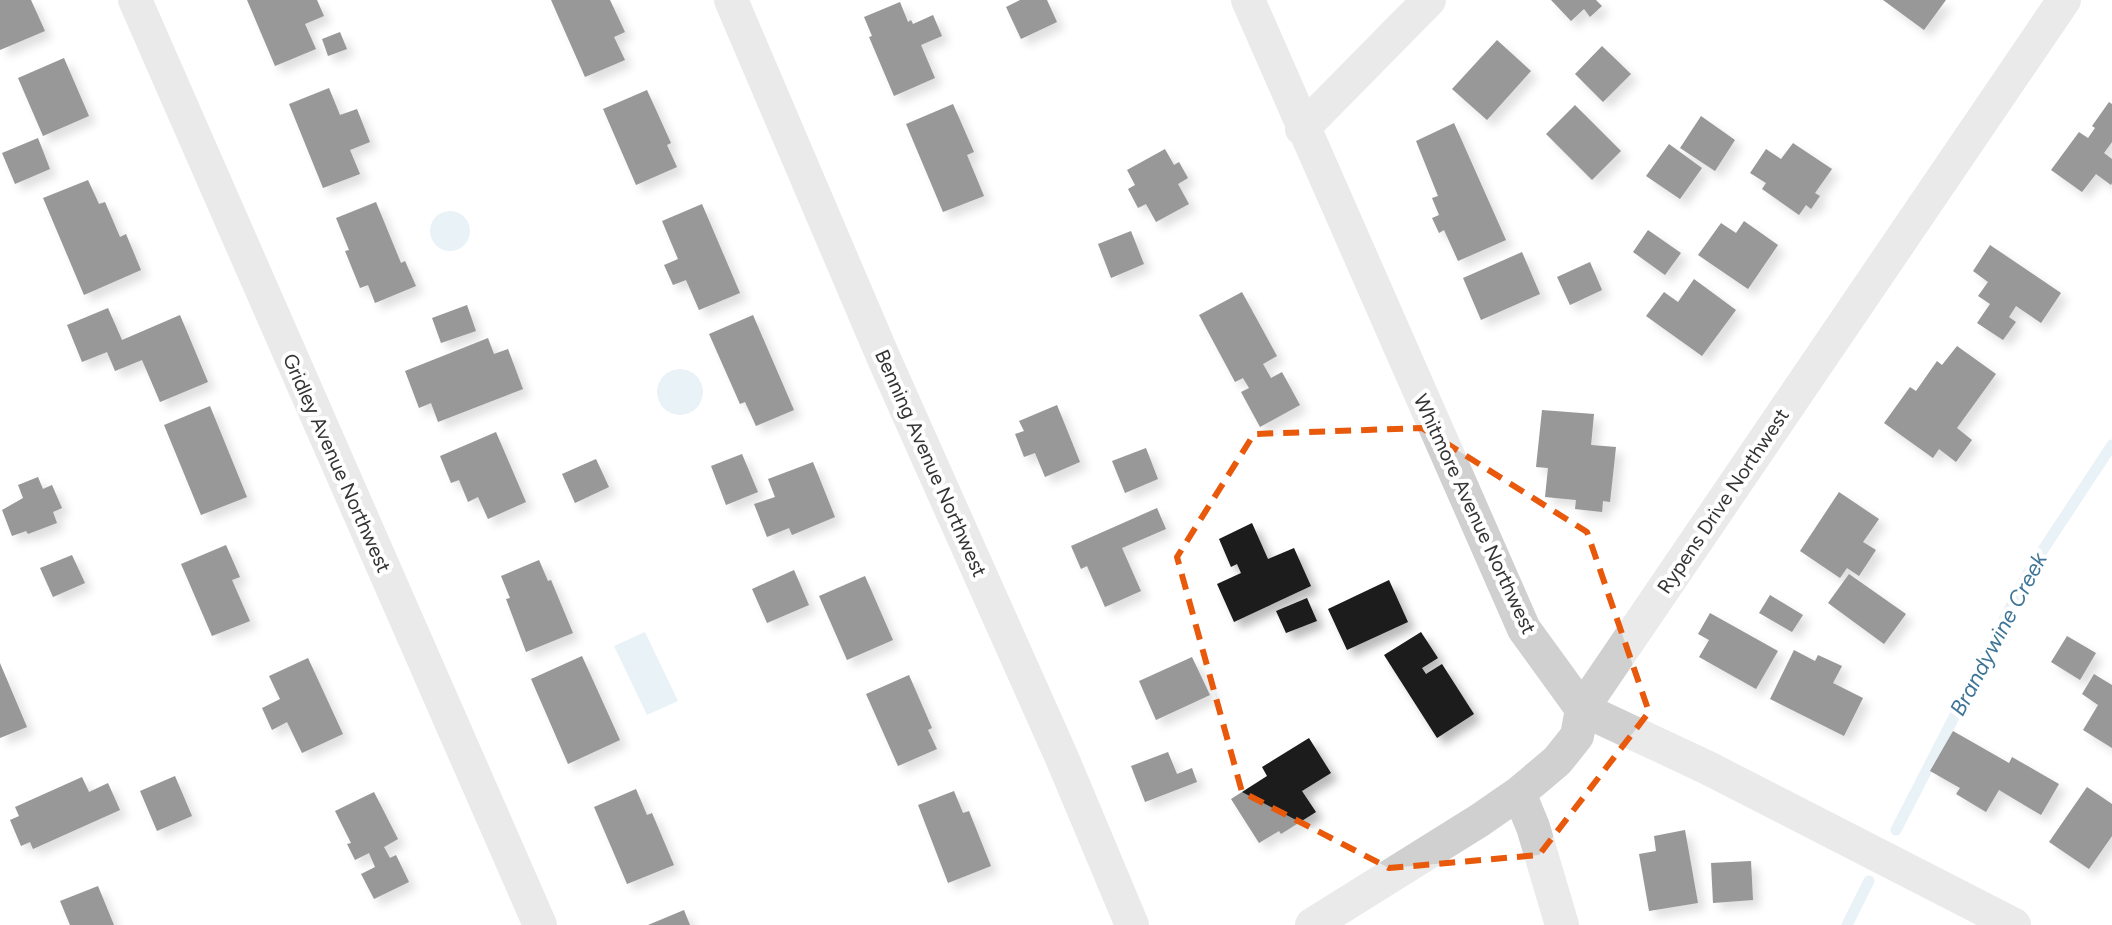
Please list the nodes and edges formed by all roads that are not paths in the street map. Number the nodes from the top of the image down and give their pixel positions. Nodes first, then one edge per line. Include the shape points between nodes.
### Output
1 (135, 0) edge
2 (731, 0) edge
3 (1248, 0) edge
4 (1429, 0) edge
5 (2064, 0) edge
6 (1302, 129) junction
7 (1582, 709) junction
8 (1519, 793) junction
9 (540, 925) edge
10 (1132, 925) edge
11 (1312, 925) edge
12 (1562, 925) edge
13 (2014, 925) edge

1 - 9 street, Gridley Avenue Northwest
2 - 10 street, Benning Avenue Northwest
3 - 6 street, Whitmore Avenue Northwest
4 - 6 street
5 - 7 street, Rypens Drive Northwest
6 - 7 street, Whitmore Avenue Northwest via 1524,629
7 - 8 street, Rypens Drive Northwest via 1577,736
7 - 13 street, Whitmore Avenue Northwest
8 - 11 street, Rypens Drive Northwest
8 - 12 street

